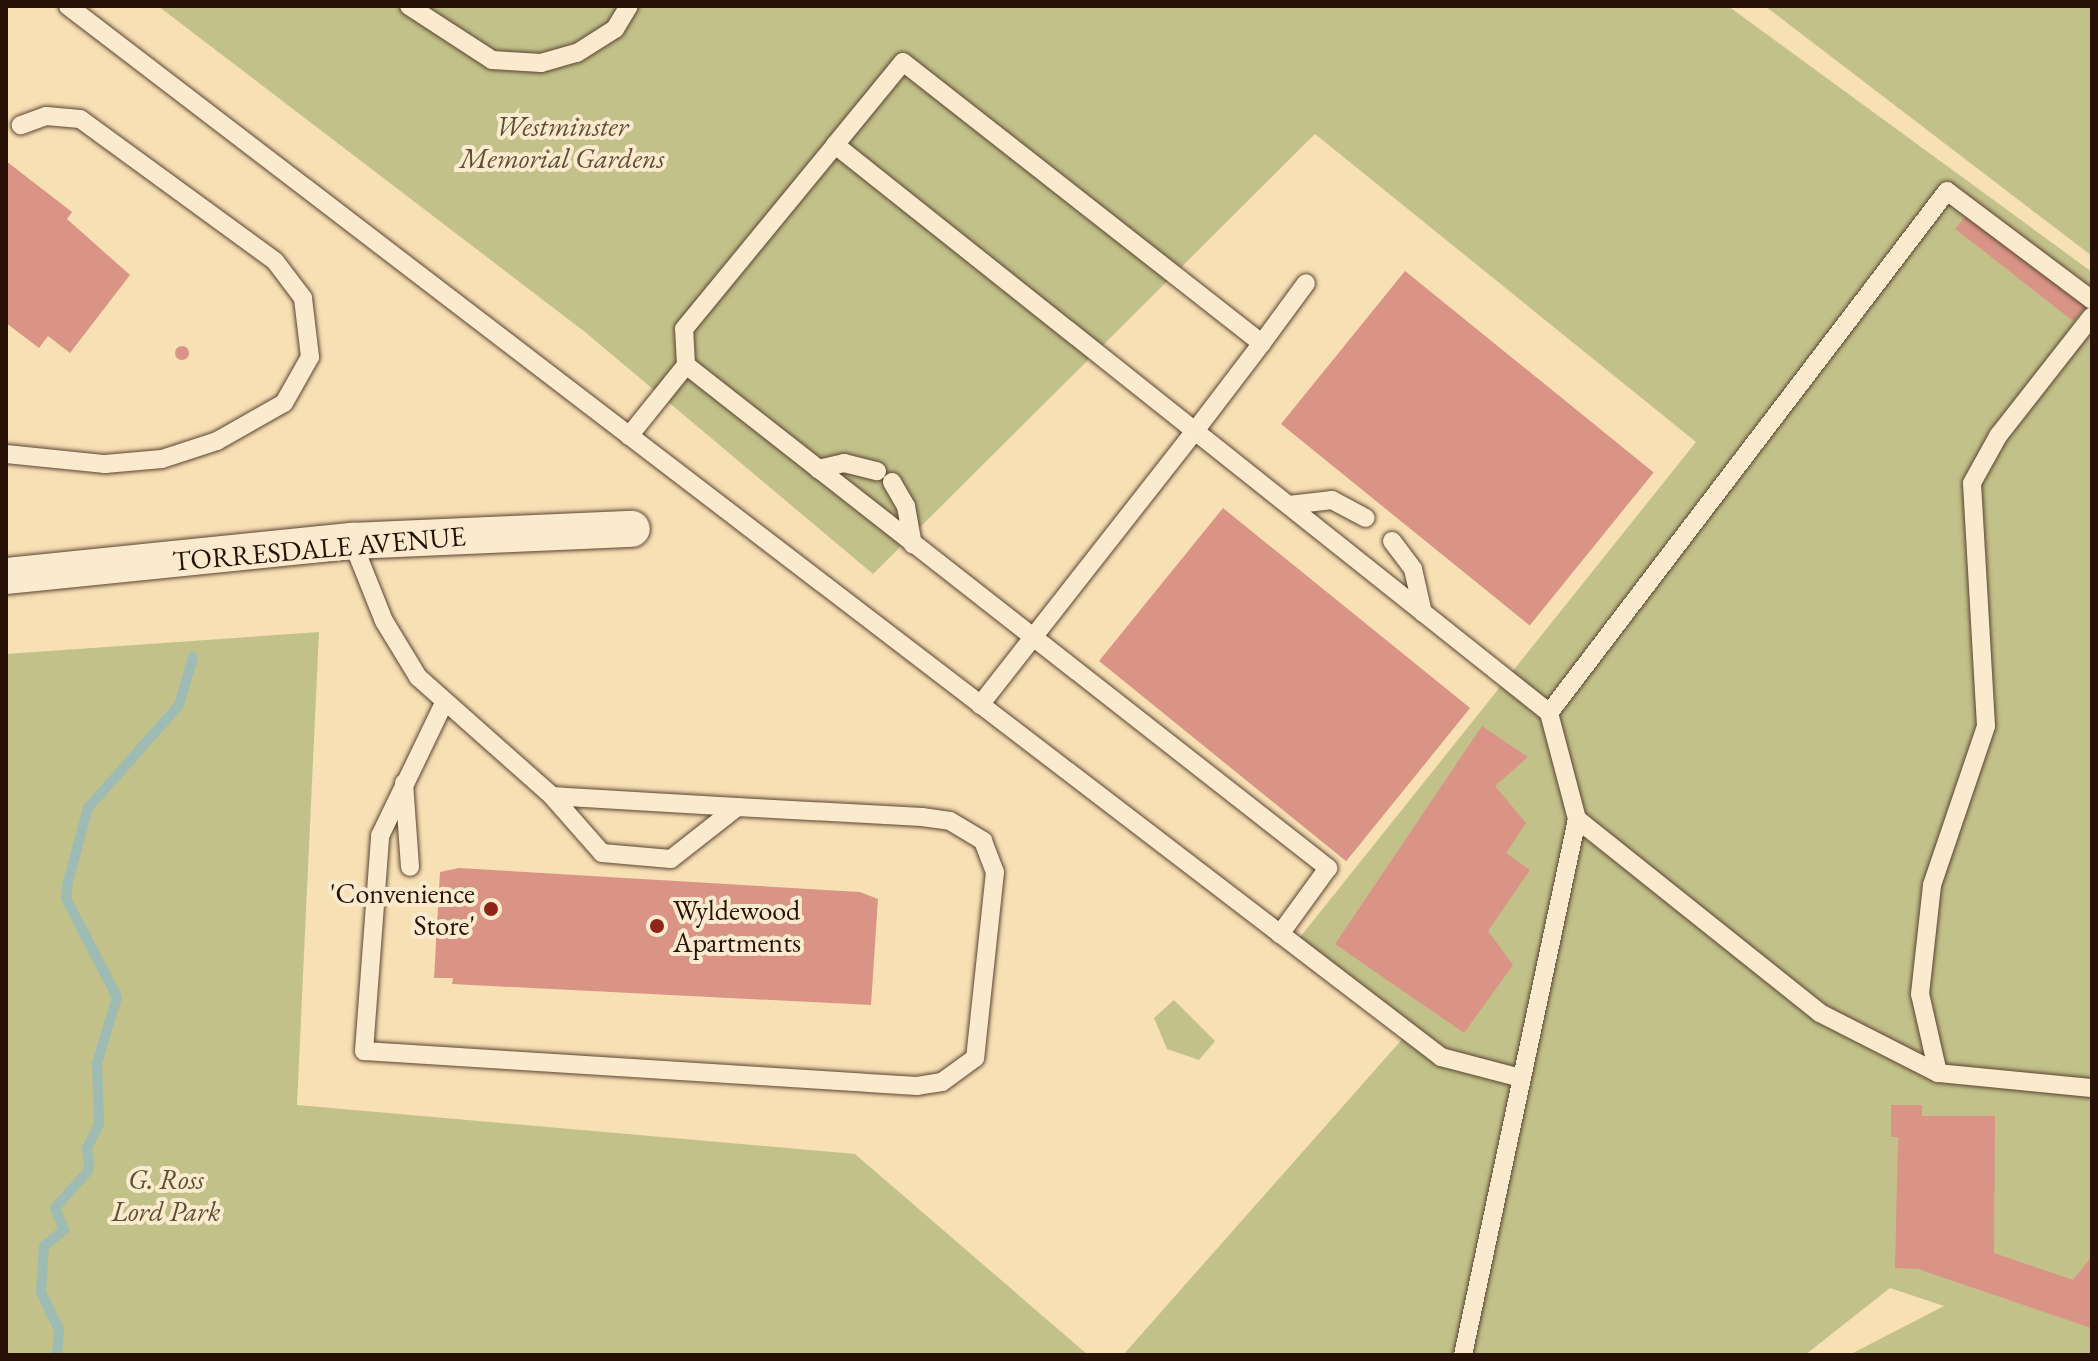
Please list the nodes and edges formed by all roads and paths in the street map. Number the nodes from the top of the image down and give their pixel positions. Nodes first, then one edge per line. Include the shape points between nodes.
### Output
1 (68, 6) edge
2 (409, 6) edge
3 (629, 6) edge
4 (21, 125) dead end
5 (835, 145) junction
6 (1306, 283) dead end
7 (2092, 300) edge
8 (2092, 316) edge
9 (1262, 343) junction
10 (686, 365) junction
11 (1195, 431) junction
12 (629, 436) junction
13 (6, 454) edge
14 (818, 469) junction
15 (1289, 505) junction
16 (1366, 518) dead end
17 (632, 529) dead end
18 (352, 541) junction
19 (1392, 541) dead end
20 (913, 544) junction
21 (6, 576) edge
22 (1423, 613) junction
23 (1032, 637) junction
24 (444, 703) junction
25 (980, 705) junction
26 (1549, 713) junction
27 (404, 783) junction
28 (552, 796) junction
29 (737, 807) junction
30 (1577, 819) junction
31 (410, 867) dead end
32 (1280, 934) junction
33 (1938, 1073) junction
34 (1521, 1078) junction
35 (2092, 1088) edge
36 (1463, 1355) edge

1 - 12 lane
2 - 3 lane via 492,60 541,63 577,53 615,29
4 - 13 lane via 46,116 80,119 275,261 303,298 310,357 284,403 217,441 162,459 105,464
5 - 9 lane via 903,62
5 - 10 lane via 684,329
5 - 11 lane
6 - 9 lane
7 - 26 lane via 1947,191
8 - 33 lane via 1998,436 1972,483 1986,726 1932,885 1920,994
9 - 11 lane
10 - 12 lane
10 - 14 lane
11 - 15 lane
11 - 23 lane
12 - 25 lane
14 - 20 lane
14 - 20 lane via 844,463 884,476 906,506
15 - 16 lane via 1332,500
15 - 22 lane
17 - 18 street, TORRESDALE AVENUE
18 - 21 street, TORRESDALE AVENUE
18 - 24 lane via 395,643
19 - 22 lane via 1413,569
20 - 23 lane
22 - 26 lane
23 - 25 lane
23 - 32 lane via 1328,868
24 - 27 lane
24 - 28 lane
25 - 32 lane
26 - 30 lane
27 - 29 lane via 380,836 364,1051 917,1086 966,1070 980,1043 995,872 983,841 950,821 922,817
27 - 31 lane
28 - 29 lane
28 - 29 lane via 602,853 671,859
30 - 33 lane via 1820,1013
30 - 34 lane
32 - 34 lane via 1441,1057
33 - 35 lane
34 - 36 lane

